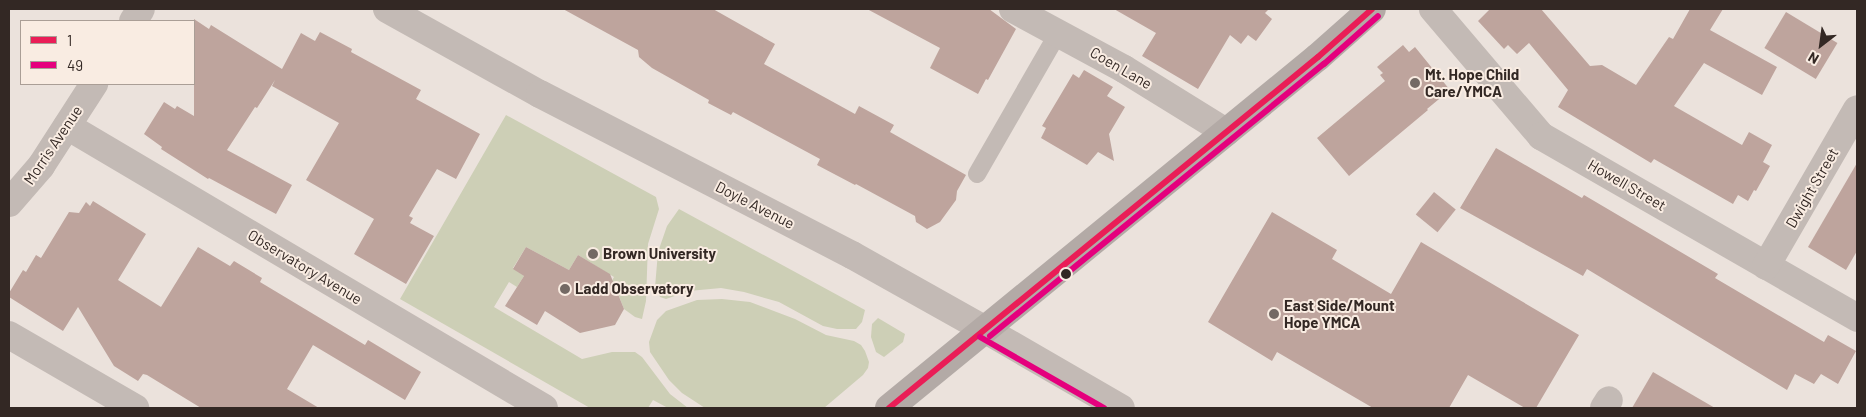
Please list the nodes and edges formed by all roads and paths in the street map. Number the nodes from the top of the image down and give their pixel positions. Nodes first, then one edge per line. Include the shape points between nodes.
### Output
1 (141, 9) edge
2 (387, 9) edge
3 (1013, 9) edge
4 (1434, 9) edge
5 (1362, 12) edge
6 (134, 20) edge
7 (1058, 33) junction
8 (93, 85) edge
9 (1857, 109) edge
10 (67, 126) junction
11 (1226, 132) junction
12 (977, 174) dead end
13 (12, 195) edge
14 (1766, 266) junction
15 (1857, 318) edge
16 (984, 329) junction
17 (9, 335) edge
18 (134, 408) edge
19 (544, 408) edge
20 (889, 408) edge
21 (1121, 408) edge

1 - 6 street
2 - 16 street, Doyle Avenue via 540,94 852,256
3 - 7 street, Coen Lane
4 - 14 street, Howell Street via 1541,136
5 - 11 main road via 1318,57
7 - 11 street, Coen Lane
7 - 12 lane
8 - 10 street, Morris Avenue
9 - 14 street, Dwight Street
10 - 13 street, Morris Avenue via 41,166
10 - 19 street, Observatory Avenue
11 - 16 main road
14 - 15 street, Howell Street
16 - 20 main road
16 - 21 street, Doyle Avenue
17 - 18 street

